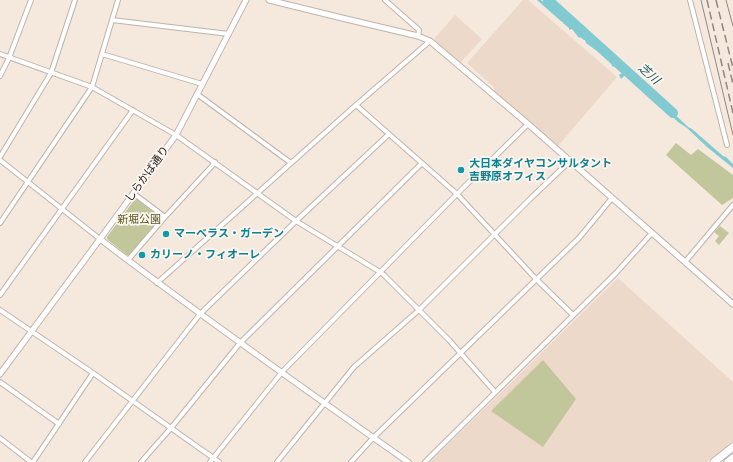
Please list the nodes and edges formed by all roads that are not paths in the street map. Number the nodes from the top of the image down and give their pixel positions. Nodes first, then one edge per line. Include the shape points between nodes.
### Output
1 (31, 0) edge
2 (75, 0) edge
3 (118, 0) edge
4 (246, 0) edge
5 (269, 0) edge
6 (385, 0) edge
7 (690, 0) edge
8 (112, 20) junction
9 (229, 34) junction
10 (418, 36) junction
11 (430, 41) junction
12 (0, 54) edge
13 (102, 54) junction
14 (9, 58) junction
15 (51, 73) junction
16 (0, 76) edge
17 (202, 84) junction
18 (92, 87) junction
19 (197, 94) junction
20 (356, 105) junction
21 (133, 110) junction
22 (528, 124) junction
23 (176, 134) junction
24 (388, 134) junction
25 (727, 145) dead end
26 (0, 159) edge
27 (570, 161) junction
28 (215, 162) junction
29 (291, 163) junction
30 (422, 164) junction
31 (28, 182) junction
32 (133, 193) junction
33 (257, 193) junction
34 (457, 194) junction
35 (612, 198) junction
36 (733, 205) edge
37 (62, 209) junction
38 (165, 217) junction
39 (296, 221) junction
40 (0, 223) edge
41 (495, 234) junction
42 (652, 234) junction
43 (100, 239) junction
44 (338, 247) junction
45 (128, 260) junction
46 (685, 262) junction
47 (380, 272) junction
48 (536, 279) junction
49 (157, 283) junction
50 (0, 295) edge
51 (733, 304) edge
52 (0, 310) edge
53 (419, 310) junction
54 (200, 314) junction
55 (573, 315) junction
56 (31, 332) junction
57 (240, 343) junction
58 (460, 352) junction
59 (282, 372) junction
60 (0, 374) edge
61 (94, 374) junction
62 (0, 382) edge
63 (495, 392) junction
64 (132, 400) junction
65 (325, 403) junction
66 (59, 424) junction
67 (171, 428) junction
68 (0, 438) edge
69 (373, 438) junction
70 (733, 447) edge
71 (213, 458) junction
72 (733, 458) edge
73 (32, 462) edge
74 (85, 462) edge
75 (141, 462) edge
76 (210, 462) edge
77 (219, 462) edge
78 (277, 462) edge
79 (351, 462) edge
80 (408, 462) edge
81 (425, 462) edge
82 (714, 462) edge
83 (728, 462) edge

1 - 14 street
2 - 15 street
3 - 8 street
4 - 9 street, しらかば通り
5 - 10 street
6 - 10 street via 419,30
7 - 25 street
8 - 9 street
8 - 13 street
9 - 17 street, しらかば通り
10 - 11 street
11 - 20 street
11 - 22 street
12 - 14 street
13 - 17 street
13 - 18 street
14 - 15 street
14 - 16 street
15 - 18 street
15 - 26 street
17 - 19 street, しらかば通り
18 - 21 street
18 - 31 street
19 - 23 street, しらかば通り
19 - 29 street
20 - 24 street
20 - 29 street
21 - 23 street
21 - 37 street
22 - 27 street
22 - 34 street
23 - 28 street
23 - 32 street, しらかば通り
24 - 30 street
24 - 39 street
26 - 31 street
27 - 35 street
27 - 41 street
28 - 33 street
28 - 38 street
29 - 33 street
30 - 34 street
30 - 44 street
31 - 37 street
31 - 40 street
32 - 38 street
32 - 43 street, しらかば通り
33 - 39 street
33 - 49 street
34 - 41 street
34 - 47 street
35 - 42 street
35 - 48 street via 579,238
36 - 46 street
37 - 43 street
37 - 50 street
38 - 45 street
39 - 44 street
39 - 54 street
41 - 48 street
41 - 53 street
42 - 46 street
42 - 55 street via 616,274
43 - 45 street
43 - 56 street, しらかば通り
44 - 47 street
44 - 57 street
45 - 49 street
46 - 51 street
47 - 53 street
47 - 59 street
48 - 55 street
48 - 58 street
49 - 54 street
52 - 56 street
53 - 58 street
53 - 65 street via 354,367
54 - 57 street
54 - 64 street
55 - 63 street
56 - 60 street, しらかば通り
56 - 61 street
57 - 59 street
57 - 67 street
58 - 63 street
58 - 69 street
59 - 65 street
59 - 71 street
61 - 64 street
61 - 66 street
62 - 66 street
63 - 81 street
64 - 67 street
64 - 74 street
65 - 69 street
65 - 78 street
66 - 73 street
67 - 71 street
67 - 75 street
68 - 73 street
69 - 79 street
69 - 80 street
70 - 82 highway
71 - 76 street
71 - 77 street
72 - 83 highway

